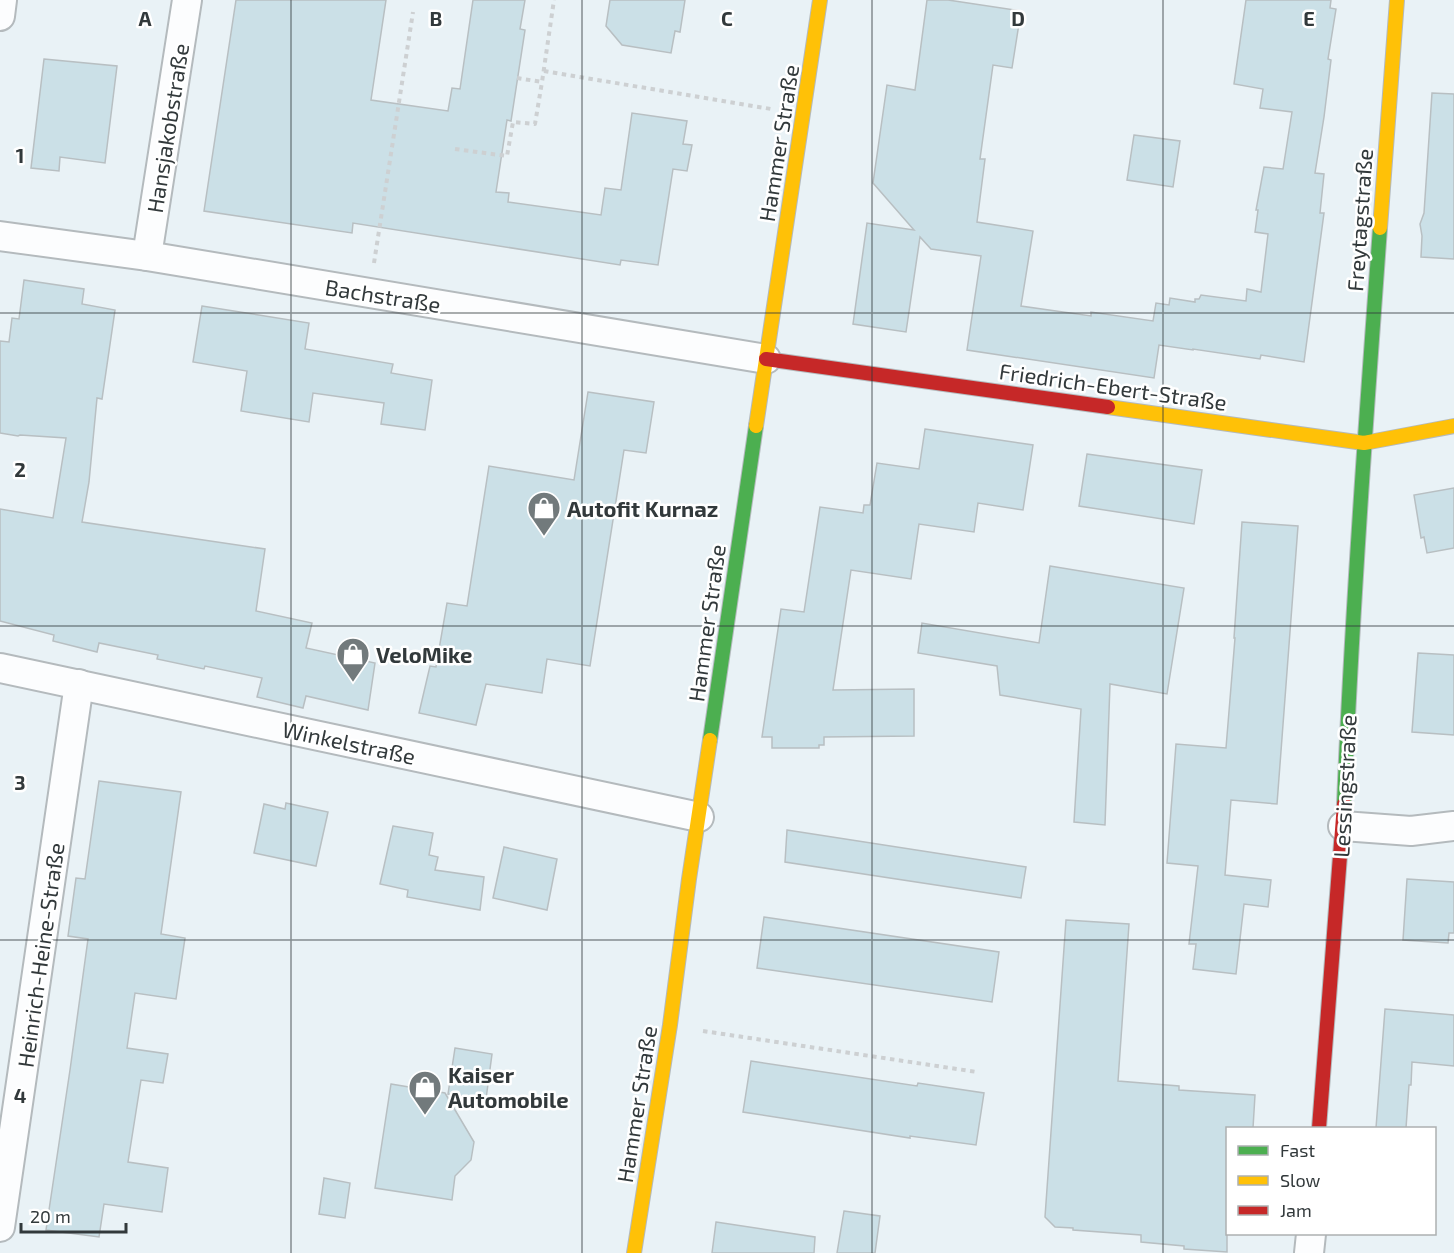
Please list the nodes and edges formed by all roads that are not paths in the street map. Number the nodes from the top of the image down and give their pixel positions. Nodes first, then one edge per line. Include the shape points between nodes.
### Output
1 (2, 0) edge
2 (187, 0) edge
3 (820, 0) edge
4 (1397, 0) edge
5 (0, 16) edge
6 (0, 236) edge
7 (147, 256) junction
8 (766, 359) junction
9 (1454, 426) edge
10 (1364, 442) junction
11 (0, 668) edge
12 (79, 684) junction
13 (699, 817) junction
14 (1343, 826) junction
15 (1454, 826) edge
16 (1319, 1127) edge
17 (0, 1227) edge
18 (1311, 1235) edge
19 (634, 1253) edge
20 (1309, 1253) edge

1 - 5 street
2 - 7 street, Hansjakobstraße
3 - 8 street, Hammer Straße
4 - 10 street, Freytagstraße
6 - 7 street, Bachstraße
7 - 8 street, Bachstraße
8 - 10 street, Friedrich-Ebert-Straße
8 - 13 street, Hammer Straße
9 - 10 street, Friedrich-Ebert-Straße
10 - 14 street, Lessingstraße
11 - 12 street, Winkelstraße
12 - 13 street, Winkelstraße
12 - 17 street, Heinrich-Heine-Straße
13 - 19 street, Hammer Straße
14 - 15 street via 1411,831
14 - 16 street, Lessingstraße
18 - 20 street

